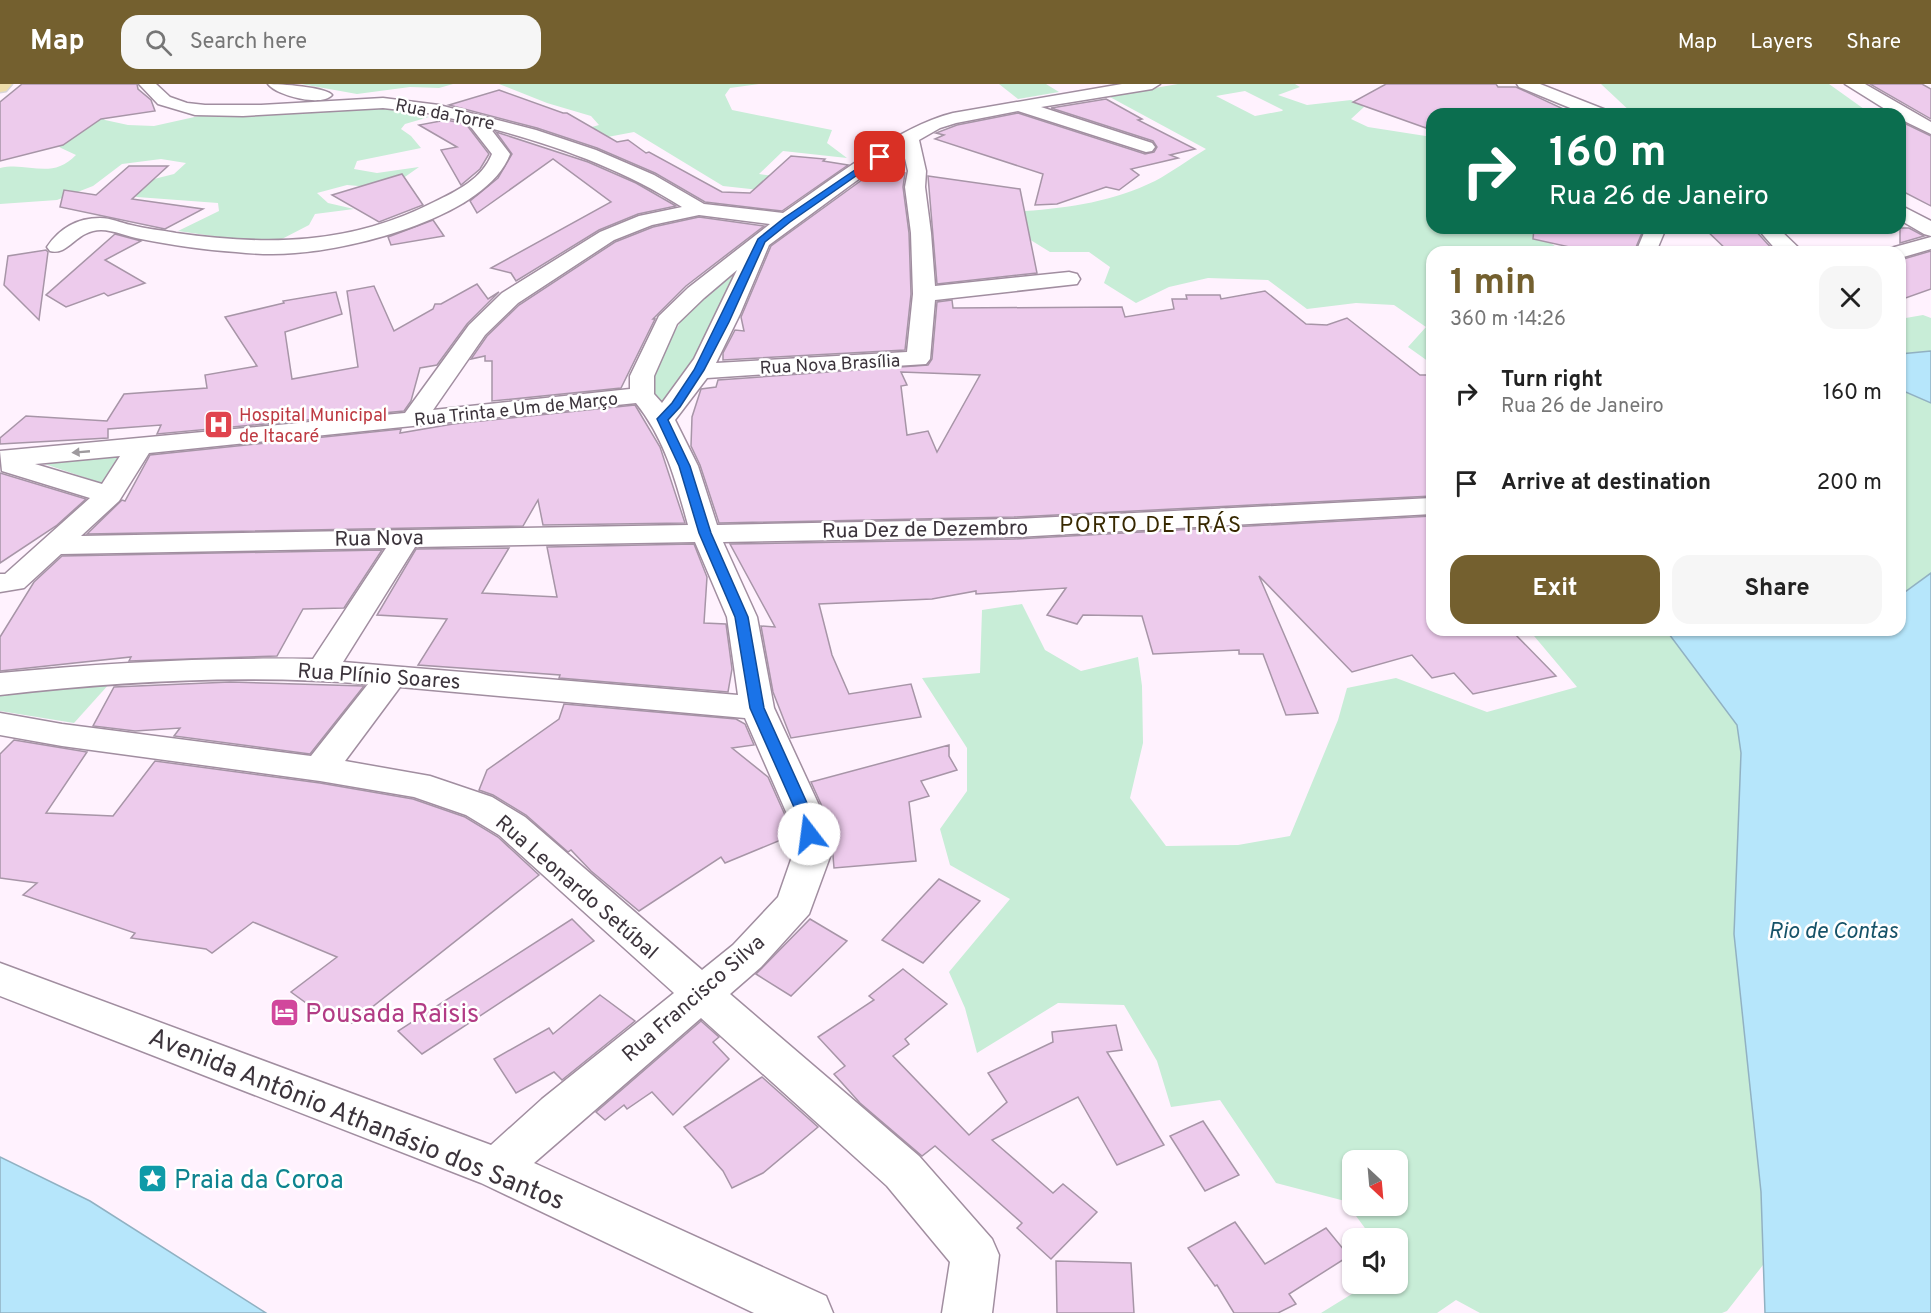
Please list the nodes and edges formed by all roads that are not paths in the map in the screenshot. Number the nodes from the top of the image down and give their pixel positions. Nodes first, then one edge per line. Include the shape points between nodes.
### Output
1 (4, 84) edge
2 (147, 84) edge
3 (276, 84) edge
4 (1152, 84) edge
5 (1525, 84) edge
6 (1853, 84) edge
7 (0, 87) edge
8 (385, 103) junction
9 (1018, 106) junction
10 (1585, 108) edge
11 (1895, 108) edge
12 (1906, 115) edge
13 (473, 118) junction
14 (1931, 129) edge
15 (910, 138) junction
16 (1146, 147) dead end
17 (699, 208) junction
18 (1906, 214) edge
19 (787, 220) junction
20 (1931, 230) edge
21 (1772, 234) edge
22 (761, 241) junction
23 (1931, 243) edge
24 (1783, 246) edge
25 (57, 247) dead end
26 (1906, 250) edge
27 (1069, 279) dead end
28 (924, 294) junction
29 (699, 370) junction
30 (642, 395) junction
31 (662, 419) junction
32 (413, 420) junction
33 (140, 447) junction
34 (0, 460) edge
35 (109, 495) junction
36 (1426, 506) edge
37 (705, 533) junction
38 (407, 537) junction
39 (53, 545) junction
40 (6, 582) edge
41 (322, 670) junction
42 (392, 676) junction
43 (0, 684) edge
44 (757, 708) junction
45 (0, 724) edge
46 (320, 769) junction
47 (0, 979) edge
48 (701, 994) junction
49 (497, 1168) junction
50 (808, 1313) edge
51 (967, 1313) edge

1 - 7 main road
2 - 8 street, Rua da Torre via 166,102 191,110 284,110
3 - 8 street via 292,92
4 - 9 street
5 - 10 street
6 - 11 street
8 - 13 street, Rua da Torre
9 - 15 street via 953,118
9 - 16 street
12 - 14 street
13 - 17 street, Rua da Torre via 599,158 680,195
13 - 25 street via 501,154 498,165 487,179 465,194 402,224 353,237 276,248 171,238 101,224 80,228 63,237
15 - 19 street
15 - 28 street, Rua Nova Brasília via 917,171
17 - 19 street
17 - 32 street via 646,220 607,236 510,298 477,330
18 - 20 street
19 - 22 street
21 - 24 street
22 - 29 street
22 - 30 street via 668,321 642,376
23 - 26 street
27 - 28 street
28 - 29 street, Rua Nova Brasília via 918,359
29 - 31 street
30 - 31 street, Rua Francisco Silva
30 - 32 street, Rua Trinta e Um de Março
31 - 37 street, Rua Francisco Silva via 685,466
32 - 33 street, Rua Trinta e Um de Março
33 -> 34 street, Rua Trinta e Um de Março
33 - 35 street
34 - 35 street
35 - 39 street
36 - 37 street, Rua Dez de Dezembro via 1014,528
37 - 38 street, Rua Nova
37 - 44 street, Rua Francisco Silva via 742,617
38 - 39 street, Rua Nova
38 - 41 street
39 - 40 street
41 - 42 street, Rua Plínio Soares
41 - 43 street, Rua Plínio Soares via 247,668 94,674
42 - 44 street, Rua Plínio Soares
42 - 46 street
44 - 48 street, Rua Francisco Silva via 805,814 812,854 795,904 747,956
45 - 46 street, Rua Leonardo Setúbal
46 - 48 street, Rua Leonardo Setúbal via 418,785 479,806 512,826
47 - 49 street, Avenida Antônio Athanásio dos Santos
48 - 49 street, Rua Francisco Silva
48 - 51 street, Rua Leonardo Setúbal via 903,1171 975,1255
49 - 50 street, Avenida Antônio Athanásio dos Santos

